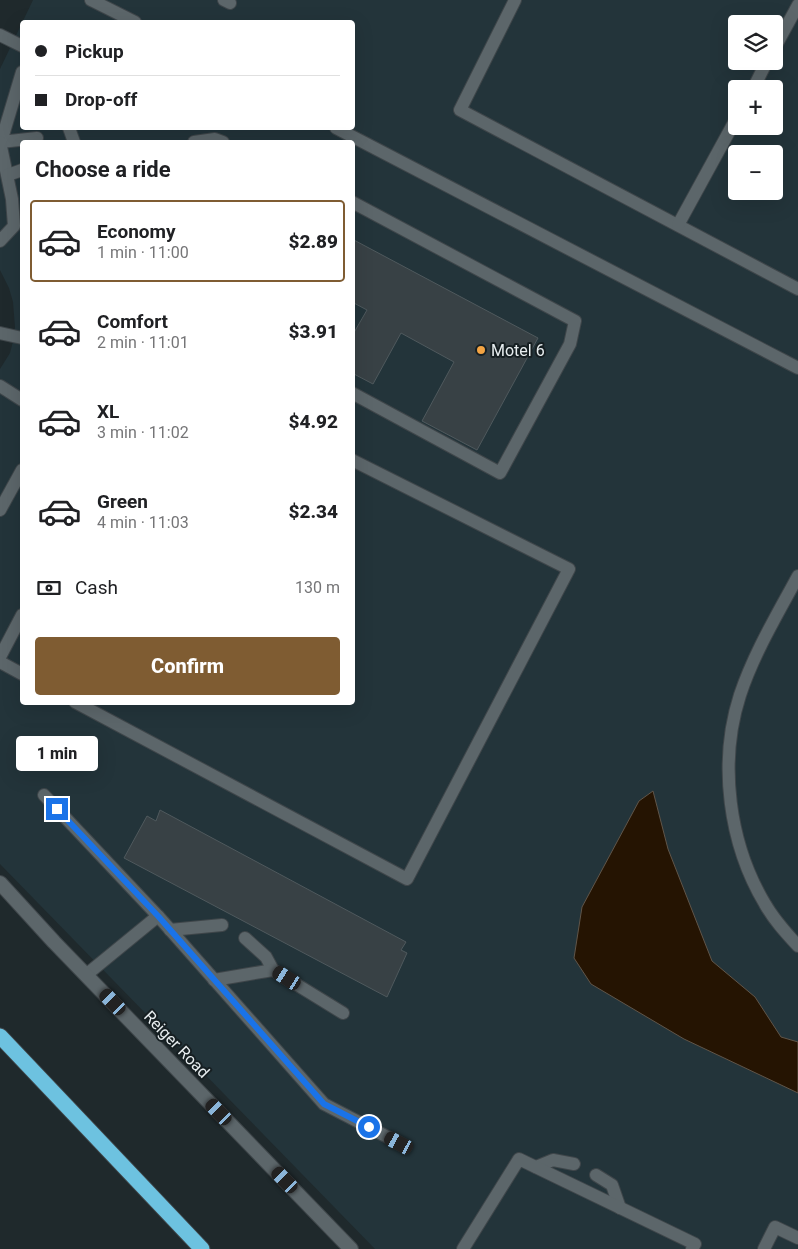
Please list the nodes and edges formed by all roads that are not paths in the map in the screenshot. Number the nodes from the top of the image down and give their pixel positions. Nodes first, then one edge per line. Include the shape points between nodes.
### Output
1 (91, 0) edge
2 (515, 0) edge
3 (798, 5) edge
4 (131, 20) edge
5 (783, 32) edge
6 (0, 35) edge
7 (20, 45) edge
8 (20, 86) edge
9 (16, 113) edge
10 (340, 130) edge
11 (728, 134) edge
12 (37, 138) dead end
13 (0, 142) edge
14 (20, 171) edge
15 (8, 175) junction
16 (18, 197) edge
17 (355, 204) edge
18 (18, 225) edge
19 (678, 225) junction
20 (0, 241) edge
21 (798, 289) edge
22 (0, 333) edge
23 (20, 338) edge
24 (798, 368) edge
25 (0, 386) edge
26 (355, 395) edge
27 (20, 399) edge
28 (355, 462) edge
29 (20, 474) edge
30 (0, 510) edge
31 (798, 576) edge
32 (20, 619) edge
33 (0, 657) edge
34 (0, 662) edge
35 (20, 673) edge
36 (81, 705) edge
37 (44, 796) dead end
38 (0, 884) edge
39 (158, 916) junction
40 (222, 925) dead end
41 (170, 930) junction
42 (245, 938) dead end
43 (798, 946) edge
44 (273, 970) junction
45 (86, 975) junction
46 (214, 980) junction
47 (343, 1013) dead end
48 (0, 1036) edge
49 (399, 1143) dead end
50 (574, 1164) dead end
51 (536, 1167) junction
52 (596, 1175) dead end
53 (620, 1208) junction
54 (798, 1238) edge
55 (202, 1249) edge
56 (351, 1249) edge
57 (462, 1249) edge
58 (692, 1249) edge
59 (764, 1249) edge

1 - 4 lane
2 - 19 lane via 460,110
3 - 5 lane
6 - 7 lane
8 - 9 lane
9 - 13 lane
10 - 24 lane
11 - 19 lane
12 - 13 lane
13 - 15 lane
14 - 15 lane
15 - 16 lane
16 - 18 lane
17 - 26 lane via 576,321 570,344 500,473
18 - 20 lane
19 - 21 lane
22 - 23 lane
25 - 27 lane
28 - 36 lane via 569,569 408,879
29 - 30 lane
31 - 43 lane via 753,662 740,697 729,757 734,818 748,871 765,905
32 - 33 lane
34 - 35 lane
37 - 39 lane
38 - 45 street, Reiger Road
39 - 41 lane
39 - 45 lane
40 - 41 lane
41 - 46 lane
42 - 44 lane via 266,957
44 - 46 lane
44 - 47 lane
45 - 56 street, Reiger Road
46 - 49 lane via 324,1104
48 - 55 highway
50 - 51 lane via 553,1160
51 - 53 lane
51 - 57 lane via 519,1159
52 - 53 lane via 612,1185
53 - 58 lane via 695,1244
54 - 59 lane via 776,1227

